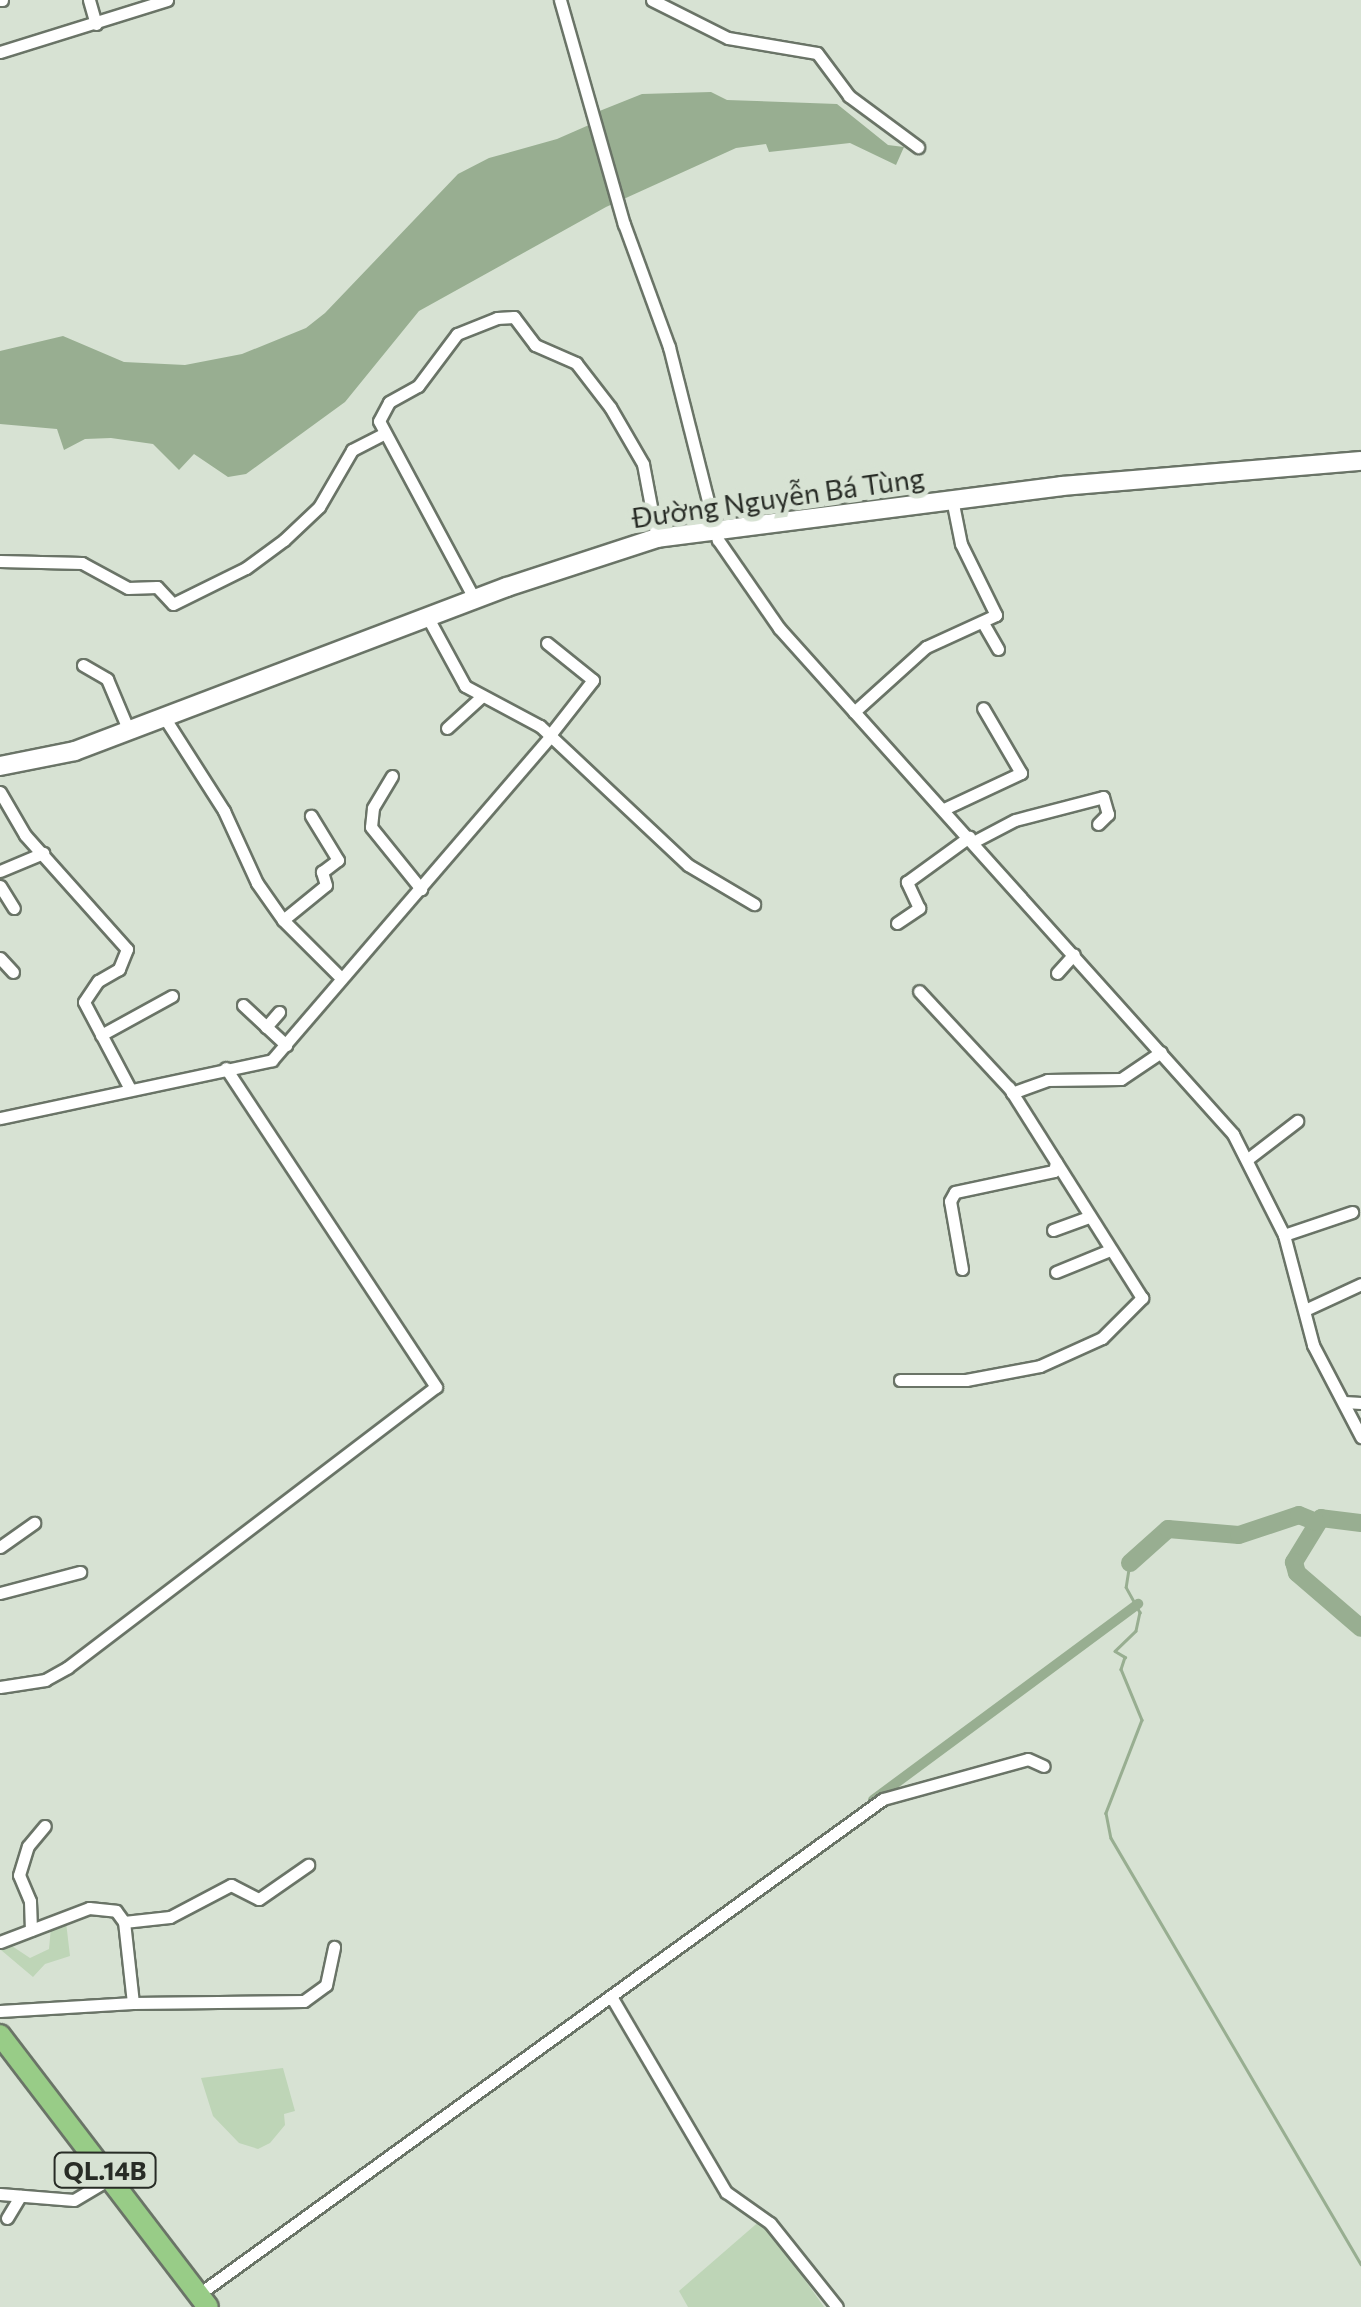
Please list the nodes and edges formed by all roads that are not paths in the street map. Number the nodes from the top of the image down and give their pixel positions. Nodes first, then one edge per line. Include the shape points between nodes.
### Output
1 (89, 0) edge
2 (167, 0) edge
3 (560, 0) edge
4 (654, 2) edge
5 (96, 24) junction
6 (0, 52) edge
7 (918, 147) dead end
8 (384, 433) junction
9 (1361, 460) edge
10 (963, 498) junction
11 (713, 528) junction
12 (657, 538) junction
13 (0, 561) edge
14 (475, 600) junction
15 (428, 618) junction
16 (983, 623) junction
17 (547, 644) dead end
18 (998, 648) dead end
19 (83, 665) dead end
20 (480, 698) junction
21 (983, 708) dead end
22 (854, 712) junction
23 (164, 717) junction
24 (448, 728) dead end
25 (130, 731) junction
26 (551, 735) junction
27 (0, 766) edge
28 (392, 776) dead end
29 (0, 792) edge
30 (944, 810) junction
31 (311, 816) dead end
32 (1098, 824) dead end
33 (971, 839) junction
34 (42, 852) junction
35 (0, 872) edge
36 (0, 886) edge
37 (421, 888) junction
38 (754, 904) dead end
39 (14, 908) dead end
40 (283, 920) junction
41 (897, 923) dead end
42 (1074, 954) junction
43 (0, 958) edge
44 (13, 972) dead end
45 (1057, 973) dead end
46 (342, 978) junction
47 (918, 992) dead end
48 (172, 996) dead end
49 (243, 1005) dead end
50 (279, 1012) dead end
51 (266, 1026) junction
52 (101, 1035) junction
53 (286, 1045) junction
54 (1161, 1052) junction
55 (226, 1068) junction
56 (130, 1089) junction
57 (1012, 1093) junction
58 (0, 1118) edge
59 (1297, 1121) dead end
60 (1249, 1158) junction
61 (1056, 1162) junction
62 (1352, 1212) dead end
63 (1089, 1217) junction
64 (1054, 1230) dead end
65 (1284, 1235) junction
66 (1110, 1250) junction
67 (962, 1269) dead end
68 (1056, 1272) dead end
69 (1361, 1284) edge
70 (1305, 1310) junction
71 (900, 1380) dead end
72 (1344, 1402) junction
73 (1361, 1403) edge
74 (1361, 1437) edge
75 (34, 1523) dead end
76 (0, 1547) edge
77 (80, 1572) dead end
78 (0, 1594) edge
79 (0, 1687) edge
80 (1044, 1766) dead end
81 (44, 1826) dead end
82 (308, 1866) dead end
83 (124, 1922) junction
84 (31, 1930) junction
85 (0, 1942) edge
86 (334, 1947) dead end
87 (612, 1998) junction
88 (133, 2003) junction
89 (0, 2010) edge
90 (0, 2034) edge
91 (111, 2178) junction
92 (0, 2194) edge
93 (20, 2196) junction
94 (7, 2218) dead end
95 (203, 2300) edge
96 (837, 2307) edge

1 - 5 street
2 - 5 street
3 - 11 street via 624,224 669,347
4 - 7 street via 728,38 817,52 850,96
5 - 6 street
8 - 12 street via 381,412 418,386 458,334 514,317 535,345 583,370 610,406 643,464
8 - 13 street via 352,450 319,506 284,540 246,568 173,604 158,587 128,588 82,563
8 - 14 street
9 - 10 main road, Đường Nguyễn Bá Tùng
10 - 11 main road, Đường Nguyễn Bá Tùng
10 - 16 street via 961,544 996,616
11 - 12 main road, Đường Nguyễn Bá Tùng
11 - 22 street via 779,628
12 - 14 main road, Đường Nguyễn Bá Tùng
14 - 15 main road, Đường Nguyễn Bá Tùng
15 - 20 street via 453,670
15 - 23 main road, Đường Nguyễn Bá Tùng
16 - 18 street
16 - 22 street via 926,646
17 - 26 street via 593,680
19 - 25 street via 107,680
20 - 24 street
20 - 26 street
21 - 30 street via 1021,773
22 - 30 street
23 - 25 main road, Đường Nguyễn Bá Tùng
23 - 40 street
25 - 27 main road, Đường Nguyễn Bá Tùng via 46,761
26 - 37 street
26 - 38 street via 676,856
28 - 37 street via 373,808 371,827
29 - 34 street
30 - 33 street
31 - 40 street via 338,860 322,872 326,885
32 - 33 street via 1108,814 1103,797
33 - 41 street via 908,882 919,908
33 - 42 street
34 - 35 street
34 - 52 street via 127,949 119,970 98,981 84,1002
36 - 39 street
37 - 46 street
40 - 46 street
42 - 45 street
42 - 54 street
43 - 44 street
46 - 53 street
47 - 57 street
48 - 52 street
49 - 51 street
50 - 51 street
51 - 53 street
52 - 56 street
53 - 55 street via 272,1060
54 - 57 street via 1120,1079 1048,1080
54 - 60 street
55 - 56 street
55 - 79 street via 436,1388 68,1667 45,1680
56 - 58 street
57 - 61 street
59 - 60 street
60 - 65 street
61 - 63 street
61 - 67 street via 1054,1170 955,1192 950,1202
62 - 65 street
63 - 64 street
63 - 66 street
65 - 70 street
66 - 68 street
66 - 71 street via 1142,1298 1102,1338 1040,1366 966,1380
69 - 70 street
70 - 72 street via 1314,1345
72 - 73 street
72 - 74 street
75 - 76 street
77 - 78 street
80 - 87 street via 1028,1758 883,1799
81 - 84 street via 18,1875 30,1900
82 - 83 street via 258,1899 231,1885 170,1917
83 - 84 street via 113,1910 89,1908
83 - 88 street
84 - 85 street
86 - 88 street via 326,1985 304,2001
87 - 95 street
87 - 96 street via 726,2192 770,2223
88 - 89 street
90 - 91 highway, QL.14B
91 - 93 street via 74,2200
91 - 95 highway, QL.14B
92 - 93 street
93 - 94 street

